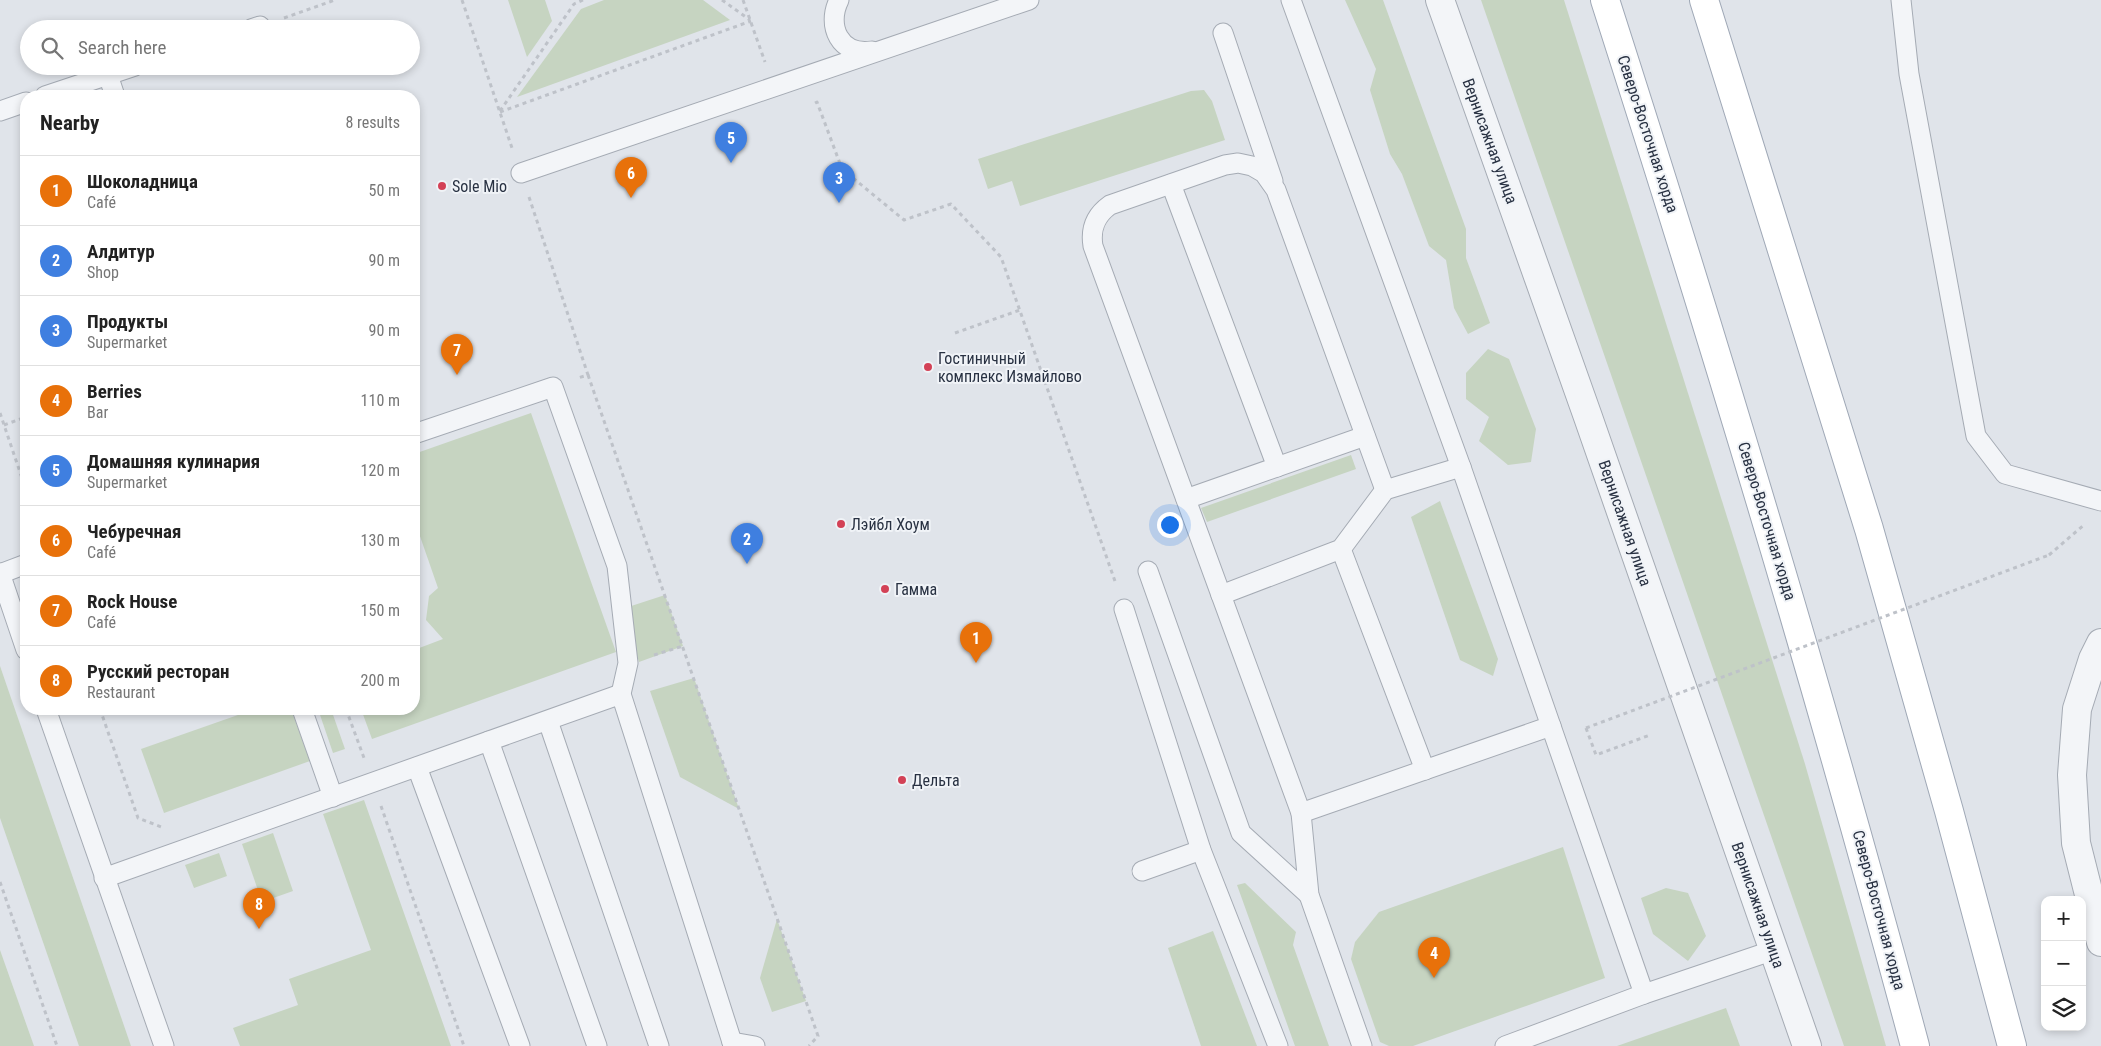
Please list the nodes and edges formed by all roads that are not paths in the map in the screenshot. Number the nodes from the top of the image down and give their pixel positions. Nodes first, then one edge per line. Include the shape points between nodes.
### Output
1 (839, 0) edge
2 (1029, 0) edge
3 (1291, 0) edge
4 (1440, 0) edge
5 (1605, 0) edge
6 (1704, 0) edge
7 (1900, 0) edge
8 (1223, 33) dead end
9 (875, 51) junction
10 (108, 75) joint
11 (63, 90) edge
12 (113, 90) edge
13 (20, 104) edge
14 (0, 111) edge
15 (521, 173) road end
16 (1171, 184) junction
17 (1276, 190) junction
18 (420, 432) edge
19 (1365, 436) junction
20 (1278, 467) junction
21 (1461, 468) junction
22 (1385, 490) junction
23 (1186, 499) junction
24 (2101, 501) edge
25 (1341, 549) junction
26 (20, 566) edge
27 (1148, 571) dead end
28 (0, 573) edge
29 (1221, 596) junction
30 (1124, 609) road end
31 (20, 632) edge
32 (2101, 643) edge
33 (621, 694) junction
34 (48, 715) edge
35 (304, 715) edge
36 (548, 720) junction
37 (1551, 726) junction
38 (489, 741) junction
39 (417, 767) junction
40 (1425, 770) junction
41 (333, 797) junction
42 (1301, 813) junction
43 (1958, 847) junction
44 (1201, 850) junction
45 (1142, 871) dead end
46 (104, 878) junction
47 (1309, 895) junction
48 (2101, 942) edge
49 (1774, 950) junction
50 (1644, 994) junction
51 (731, 1044) edge
52 (164, 1046) edge
53 (520, 1046) edge
54 (597, 1046) edge
55 (659, 1046) edge
56 (755, 1046) edge
57 (1278, 1046) edge
58 (1362, 1046) edge
59 (1505, 1046) edge
60 (1807, 1046) edge
61 (1915, 1046) edge
62 (2012, 1046) edge
63 (2031, 1046) edge

1 - 9 lane via 833,23 840,39 853,50
2 - 9 lane
3 - 21 lane
4 - 49 street, Вернисажная улица
5 - 61 main road, Северо-Восточная хорда via 1780,566 1861,843
6 - 43 main road via 1869,529
7 - 24 lane via 1909,74 1976,436 2005,474
8 - 17 lane
9 - 15 lane
10 - 11 lane
10 - 12 lane
13 - 14 lane
16 - 17 lane via 1238,163 1264,173
16 - 20 lane
16 - 23 lane via 1110,204 1097,217 1092,234 1093,246
17 - 19 lane
18 - 33 lane via 553,387 618,566 628,663
19 - 20 lane
19 - 22 lane
20 - 23 lane
21 - 22 lane
21 - 37 lane
22 - 25 lane
23 - 29 lane
25 - 29 lane
25 - 40 lane
26 - 28 lane
27 - 47 lane via 1242,833
28 - 31 lane
29 - 42 lane
30 - 44 lane
32 - 48 street via 2077,709 2072,775 2076,843
33 - 36 lane
33 - 51 lane
34 - 46 lane
35 - 41 lane
36 - 38 lane
36 - 55 lane
37 - 40 lane
37 - 50 lane
38 - 39 lane
38 - 54 lane
39 - 41 lane
39 - 53 lane
40 - 42 lane
41 - 46 lane
42 - 47 lane
43 - 62 main road
43 - 63 main road
44 - 45 lane
44 - 57 lane
46 - 52 lane
47 - 58 lane
49 - 50 lane
49 - 60 street, Вернисажная улица
50 - 59 lane
51 - 56 lane

